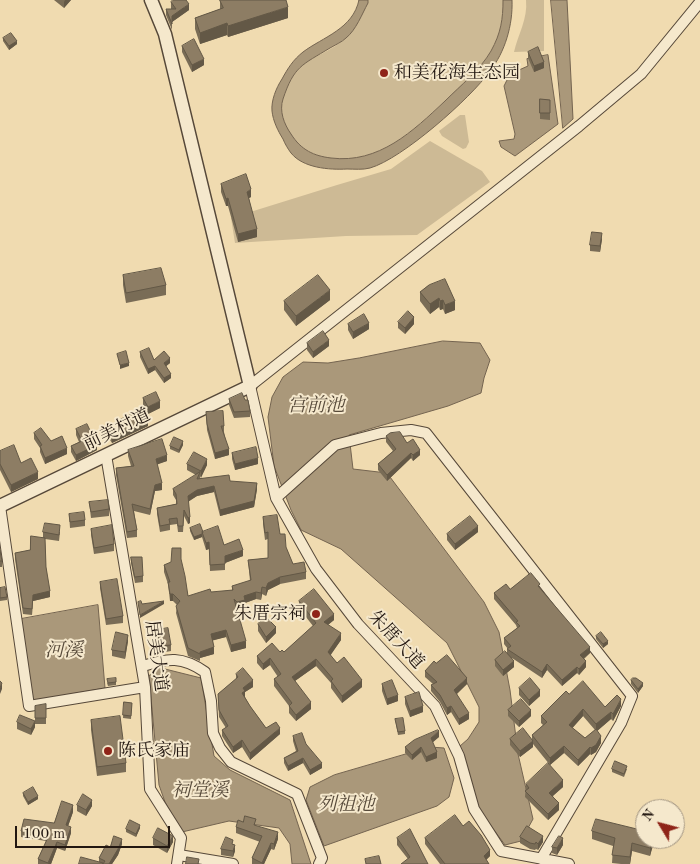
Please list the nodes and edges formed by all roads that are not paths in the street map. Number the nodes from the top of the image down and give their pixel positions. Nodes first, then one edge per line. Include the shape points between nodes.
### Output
1 (151, 0) edge
2 (700, 2) edge
3 (250, 386) junction
4 (106, 455) junction
5 (276, 498) junction
6 (0, 506) edge
7 (143, 666) junction
8 (145, 687) junction
9 (541, 859) junction
10 (178, 860) edge
11 (233, 864) edge
12 (319, 864) edge
13 (569, 864) edge

1 - 3 street via 165,34
2 - 3 street via 641,74
3 - 4 street, 前美村道
3 - 5 street, 朱厝大道
4 - 6 street, 前美村道
4 - 7 street, 居美大道
5 - 9 street, 朱厝大道 via 316,569 358,624 435,706 459,756 474,810 501,851
5 - 9 street via 335,445 381,433 411,430 426,433 632,696 621,723
6 - 8 street via 29,706
7 - 8 street, 居美大道
7 - 12 street via 162,659 174,660 192,664 205,672 213,733 220,748 231,762 297,794 322,858
8 - 10 street, 居美大道 via 150,789 181,838
9 - 13 street, 朱厝大道
10 - 11 street

